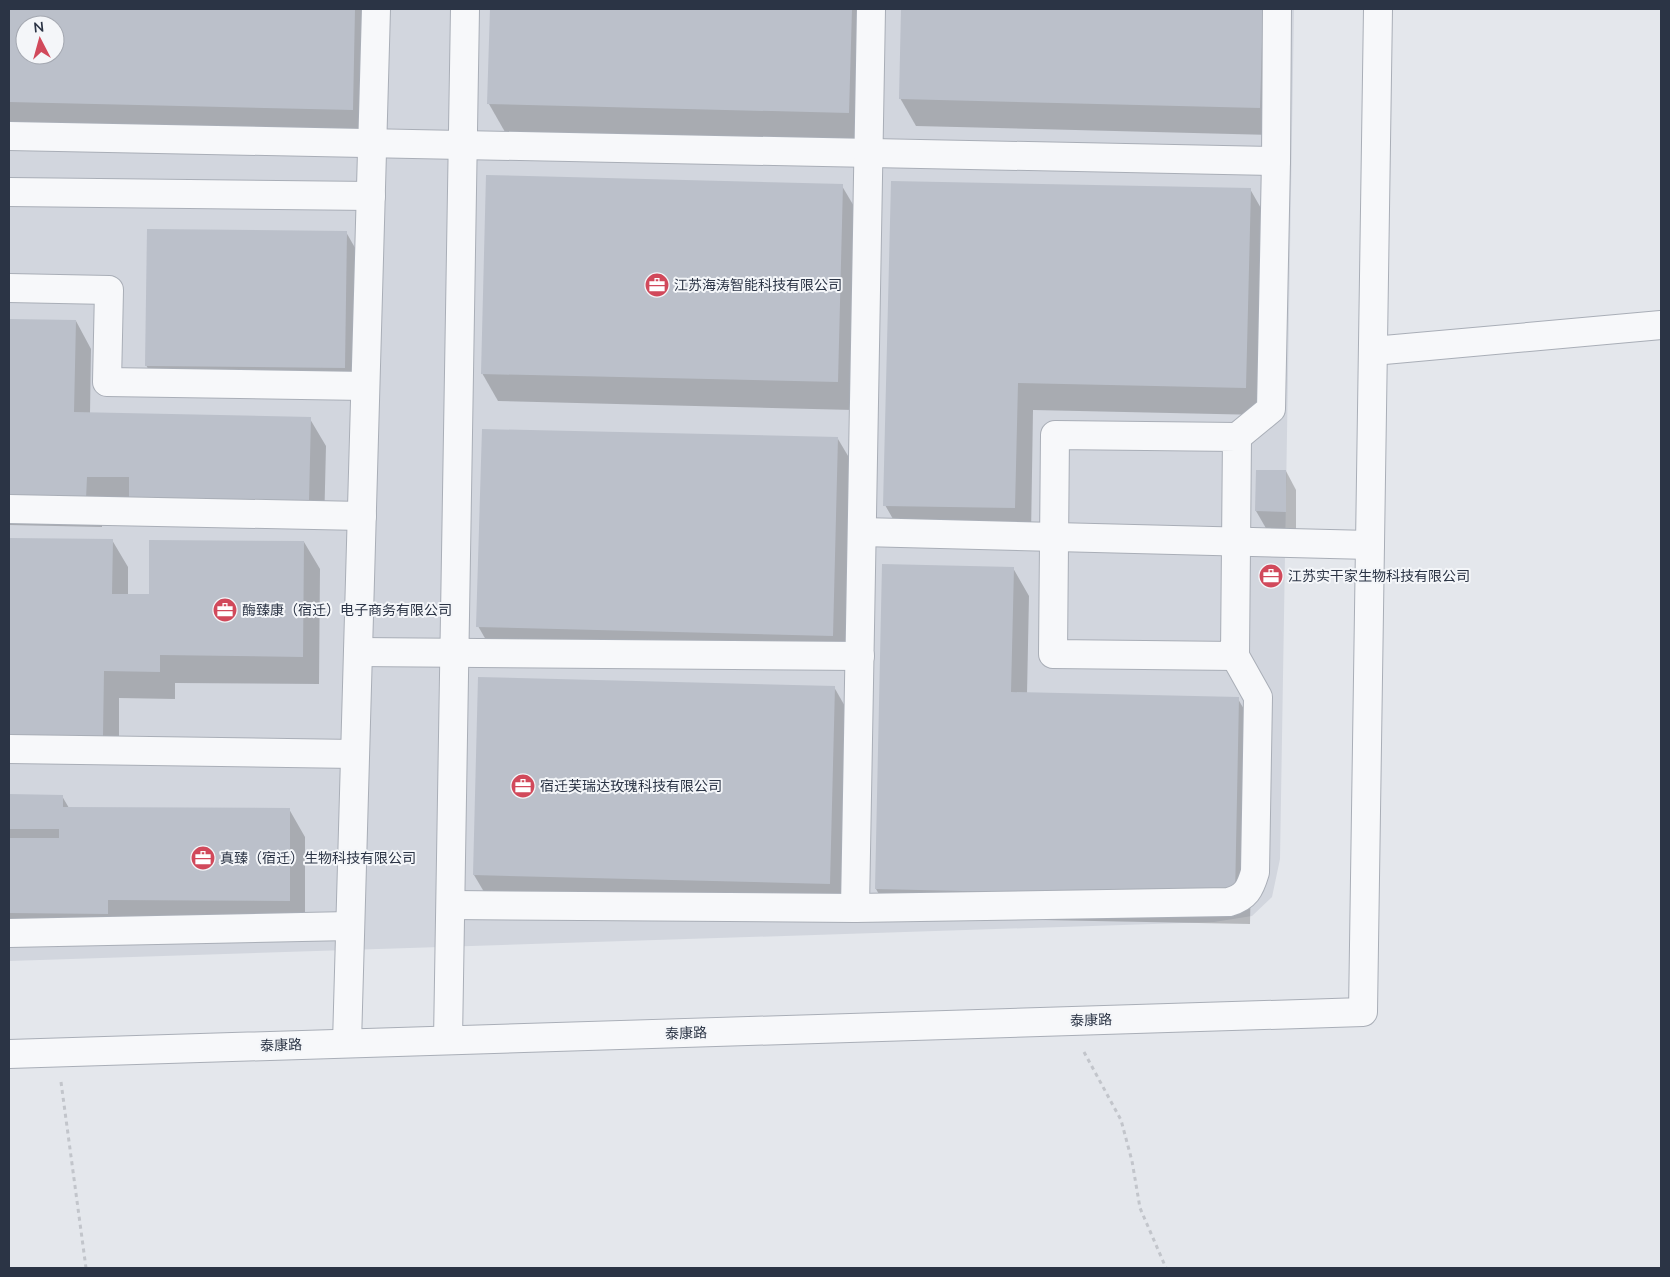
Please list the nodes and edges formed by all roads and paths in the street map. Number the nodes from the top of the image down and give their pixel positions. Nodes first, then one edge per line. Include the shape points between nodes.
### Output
1 (376, 9) edge
2 (465, 9) edge
3 (872, 9) edge
4 (1277, 9) edge
5 (1378, 9) edge
6 (9, 136) edge
7 (372, 143) junction
8 (464, 144) junction
9 (869, 153) junction
10 (1276, 161) junction
11 (9, 192) edge
12 (371, 196) junction
13 (9, 288) edge
14 (1661, 324) edge
15 (1373, 351) junction
16 (365, 386) junction
17 (1237, 436) junction
18 (9, 510) edge
19 (362, 516) junction
20 (862, 532) junction
21 (1054, 537) junction
22 (1236, 541) junction
23 (1370, 545) junction
24 (358, 652) junction
25 (455, 652) junction
26 (860, 656) junction
27 (1235, 656) junction
28 (9, 750) edge
29 (355, 754) junction
30 (451, 905) junction
31 (855, 908) junction
32 (350, 926) junction
33 (9, 934) edge
34 (1067, 1021) junction
35 (448, 1040) junction
36 (347, 1043) junction
37 (57, 1052) junction
38 (9, 1054) edge
39 (86, 1268) edge
40 (1166, 1268) edge

1 - 7 street
2 - 8 street
3 - 9 street
4 - 10 street
5 - 15 street
6 - 7 street
7 - 8 street
7 - 12 street
8 - 9 street
8 - 25 street
9 - 10 street
9 - 20 street
10 - 17 street via 1271,409
11 - 12 street
12 - 16 street
13 - 16 street via 109,290 107,382
14 - 15 street
15 - 23 street
16 - 19 street
17 - 21 street via 1055,435
17 - 22 street
18 - 19 street
19 - 24 street
20 - 21 street
20 - 26 street
21 - 22 street
21 - 27 street via 1053,654
22 - 23 street
22 - 27 street
23 - 34 street, 泰康路 via 1363,1012
24 - 25 street
24 - 29 street
25 - 26 street
25 - 30 street
26 - 31 street
27 - 31 street via 1258,696 1255,872 1250,888 1238,899 1201,903
28 - 29 street
29 - 32 street
30 - 31 street
30 - 35 street
32 - 33 street
32 - 36 street
34 - 35 street, 泰康路
34 - 40 path via 1122,1120 1140,1208
35 - 36 street, 泰康路
36 - 37 street, 泰康路
37 - 38 street, 泰康路
37 - 39 path

